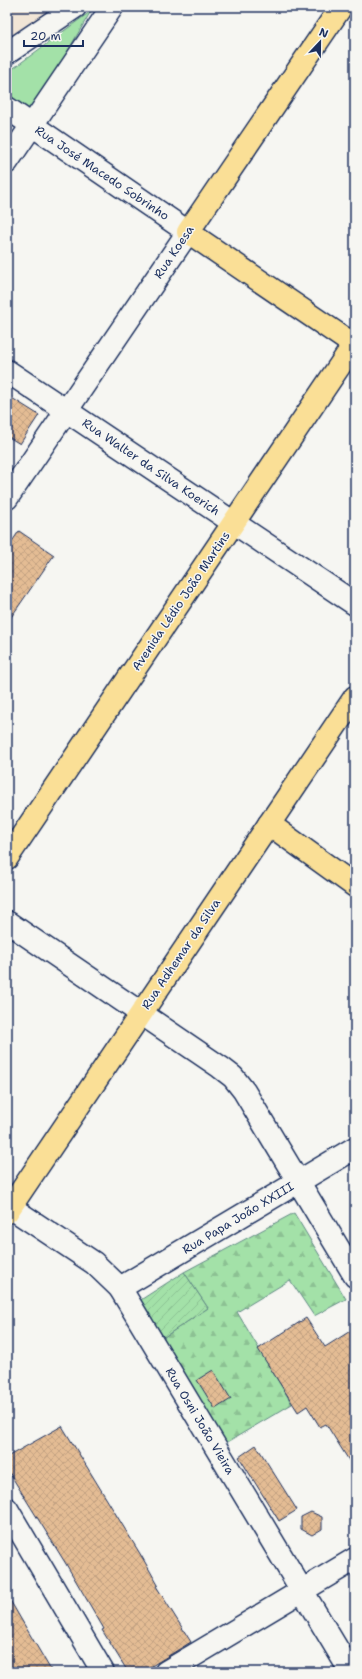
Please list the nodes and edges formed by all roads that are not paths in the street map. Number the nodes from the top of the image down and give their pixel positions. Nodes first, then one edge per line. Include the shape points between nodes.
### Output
1 (75, 7) edge
2 (112, 7) edge
3 (341, 7) edge
4 (7, 53) edge
5 (7, 108) edge
6 (32, 125) junction
7 (7, 162) edge
8 (188, 232) junction
9 (355, 344) edge
10 (7, 371) edge
11 (66, 410) junction
12 (7, 498) edge
13 (234, 523) junction
14 (355, 604) edge
15 (355, 697) edge
16 (269, 824) junction
17 (7, 858) edge
18 (355, 886) edge
19 (7, 922) edge
20 (142, 1013) junction
21 (355, 1148) edge
22 (298, 1182) junction
23 (8, 1210) edge
24 (355, 1276) edge
25 (120, 1288) junction
26 (7, 1509) edge
27 (355, 1559) edge
28 (302, 1591) junction
29 (103, 1672) edge
30 (166, 1672) edge
31 (351, 1672) edge

1 - 4 street
2 - 6 street
3 - 8 main road, Rua Koesa
5 - 6 street, Rua José Macedo Sobrinho
6 - 7 street
6 - 8 street, Rua José Macedo Sobrinho
8 - 9 main road, Rua José Macedo Sobrinho
8 - 11 street, Rua Koesa
9 - 13 main road, Avenida Lédio João Martins
10 - 11 street, Rua Walter da Silva Koerich
11 - 12 street, Rua Koesa
11 - 13 street, Rua Walter da Silva Koerich
13 - 14 street, Rua Walter da Silva Koerich
13 - 17 main road, Avenida Lédio João Martins
15 - 16 main road, Rua Adhemar da Silva
16 - 18 main road
16 - 20 main road, Rua Adhemar da Silva
19 - 20 street
20 - 22 street via 233,1077
20 - 23 main road, Rua Adhemar da Silva
21 - 22 street, Rua Papa João XXIII
22 - 24 street
22 - 25 street, Rua Papa João XXIII
23 - 25 street, Rua Osni João Vieira via 94,1263
25 - 28 street, Rua Osni João Vieira
26 - 29 street
27 - 28 street
28 - 30 street
28 - 31 street, Rua Osni João Vieira

